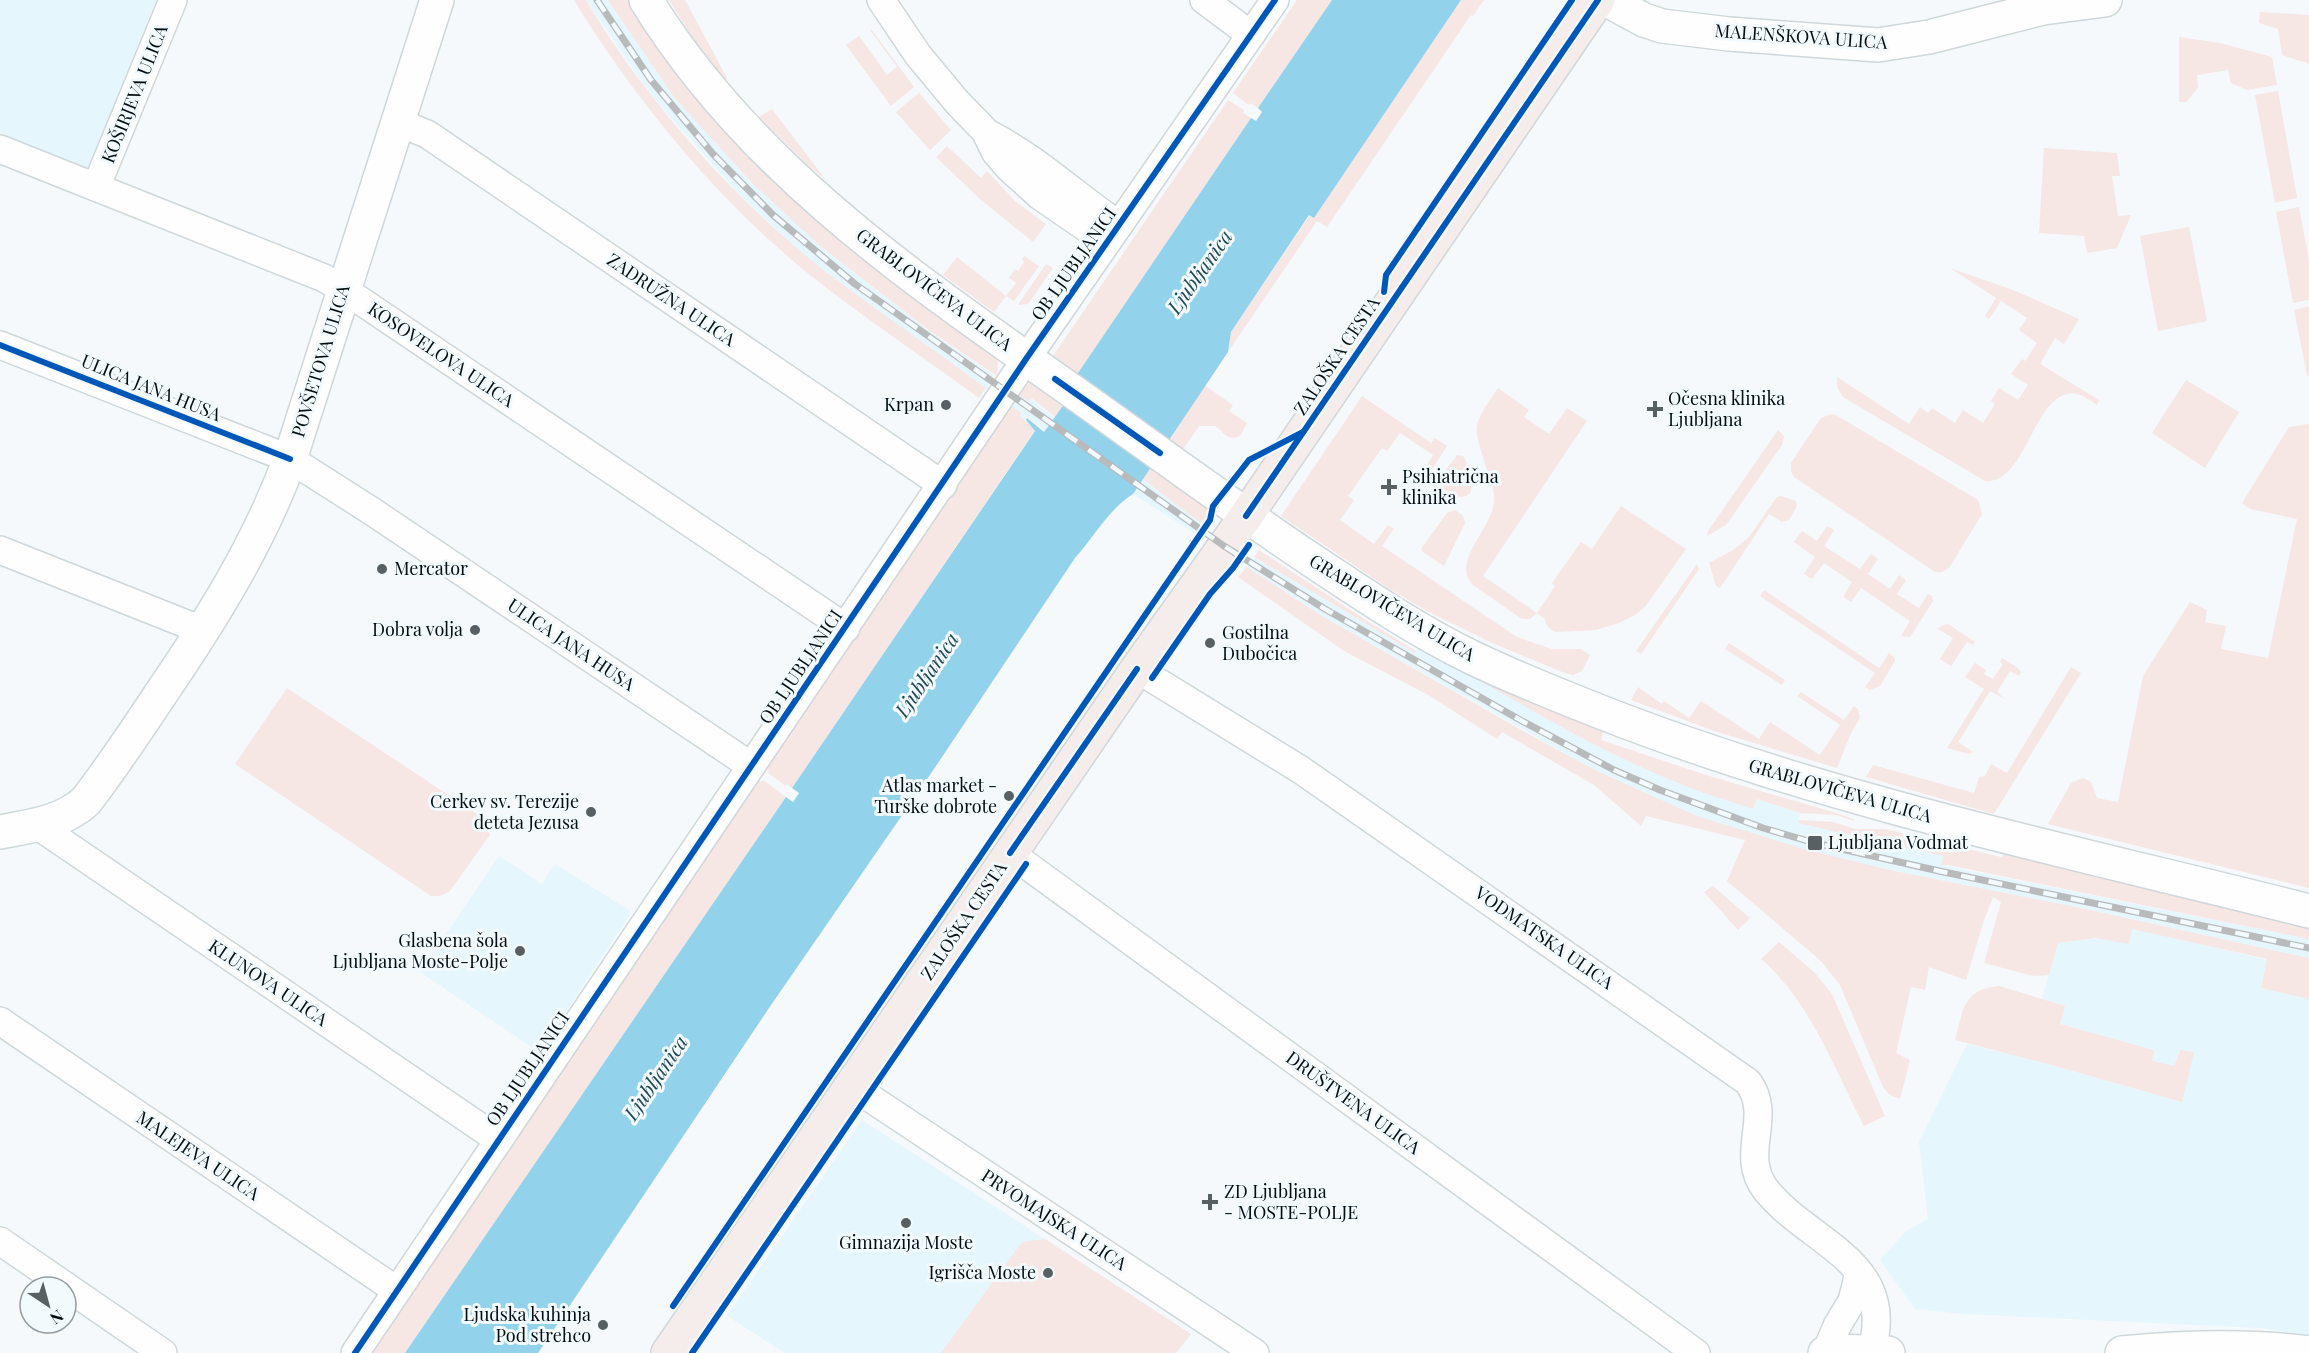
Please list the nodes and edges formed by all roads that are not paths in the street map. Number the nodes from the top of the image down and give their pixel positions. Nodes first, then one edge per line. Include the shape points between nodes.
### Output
1 (173, 0) edge
2 (437, 0) edge
3 (646, 0) edge
4 (880, 0) edge
5 (1204, 0) edge
6 (1275, 0) edge
7 (1598, 0) edge
8 (1607, 0) edge
9 (2105, 0) edge
10 (1251, 34) junction
11 (396, 122) junction
12 (0, 149) edge
13 (96, 187) junction
14 (1113, 234) junction
15 (343, 289) junction
16 (0, 345) edge
17 (1026, 359) junction
18 (290, 459) junction
19 (943, 485) junction
20 (1246, 516) junction
21 (0, 550) edge
22 (846, 628) junction
23 (204, 631) junction
24 (1137, 669) junction
25 (751, 766) junction
26 (37, 825) junction
27 (0, 832) edge
28 (1010, 853) junction
29 (2309, 911) edge
30 (0, 1021) edge
31 (852, 1086) junction
32 (499, 1140) junction
33 (0, 1241) edge
34 (1859, 1273) junction
35 (396, 1290) junction
36 (1877, 1352) edge
37 (163, 1353) edge
38 (355, 1353) edge
39 (668, 1353) edge
40 (1255, 1353) edge
41 (1696, 1353) edge
42 (1826, 1353) edge
43 (2122, 1353) edge
44 (2309, 1353) edge

1 - 13 street, KOŠIRJEVA ULICA
2 - 11 street, POVŠETOVA ULICA
3 - 17 street, GRABLOVIČEVA ULICA via 704,83 786,171 908,274
4 - 14 street via 930,71 985,131 996,153 1022,181
5 - 10 street
6 - 10 street, OB LJUBLJANICI
7 - 20 main road, ZALOŠKA CESTA
8 - 9 street, MALENŠKOVA ULICA via 1662,26 1878,45 1929,37 2043,8
10 - 14 street, OB LJUBLJANICI
11 - 15 street, POVŠETOVA ULICA
11 - 19 street, ZADRUŽNA ULICA via 427,134
12 - 13 street, KOSOVELOVA ULICA
13 - 15 street, KOSOVELOVA ULICA
14 - 17 street, OB LJUBLJANICI
15 - 18 street, POVŠETOVA ULICA
15 - 22 street, KOSOVELOVA ULICA
16 - 18 street, ULICA JANA HUSA
17 - 19 street, OB LJUBLJANICI
17 - 20 street, GRABLOVIČEVA ULICA
18 - 23 street, POVŠETOVA ULICA via 244,563
18 - 25 street, ULICA JANA HUSA
19 - 22 street, OB LJUBLJANICI
20 - 24 main road, ZALOŠKA CESTA
20 - 29 street, GRABLOVIČEVA ULICA via 1365,596 1467,655 1666,737 1889,807
21 - 23 street
22 - 25 street, OB LJUBLJANICI
23 - 26 street, POVŠETOVA ULICA via 86,801 66,816
24 - 28 main road, ZALOŠKA CESTA
24 - 34 street, VODMATSKA ULICA via 1300,770 1748,1082 1759,1104 1754,1146 1757,1175 1777,1203 1845,1256
25 - 32 street, OB LJUBLJANICI
26 - 27 street, POVŠETOVA ULICA
26 - 32 street, KLUNOVA ULICA
28 - 31 main road, ZALOŠKA CESTA
28 - 41 street, DRUŠTVENA ULICA
30 - 35 street, MALEJEVA ULICA
31 - 39 main road, ZALOŠKA CESTA
31 - 40 street, PRVOMAJSKA ULICA
32 - 35 street, OB LJUBLJANICI
33 - 37 street
34 - 36 street, VODMATSKA ULICA via 1876,1305
34 - 42 street via 1852,1301
35 - 38 street, OB LJUBLJANICI
36 - 42 street
43 - 44 street via 2202,1348

